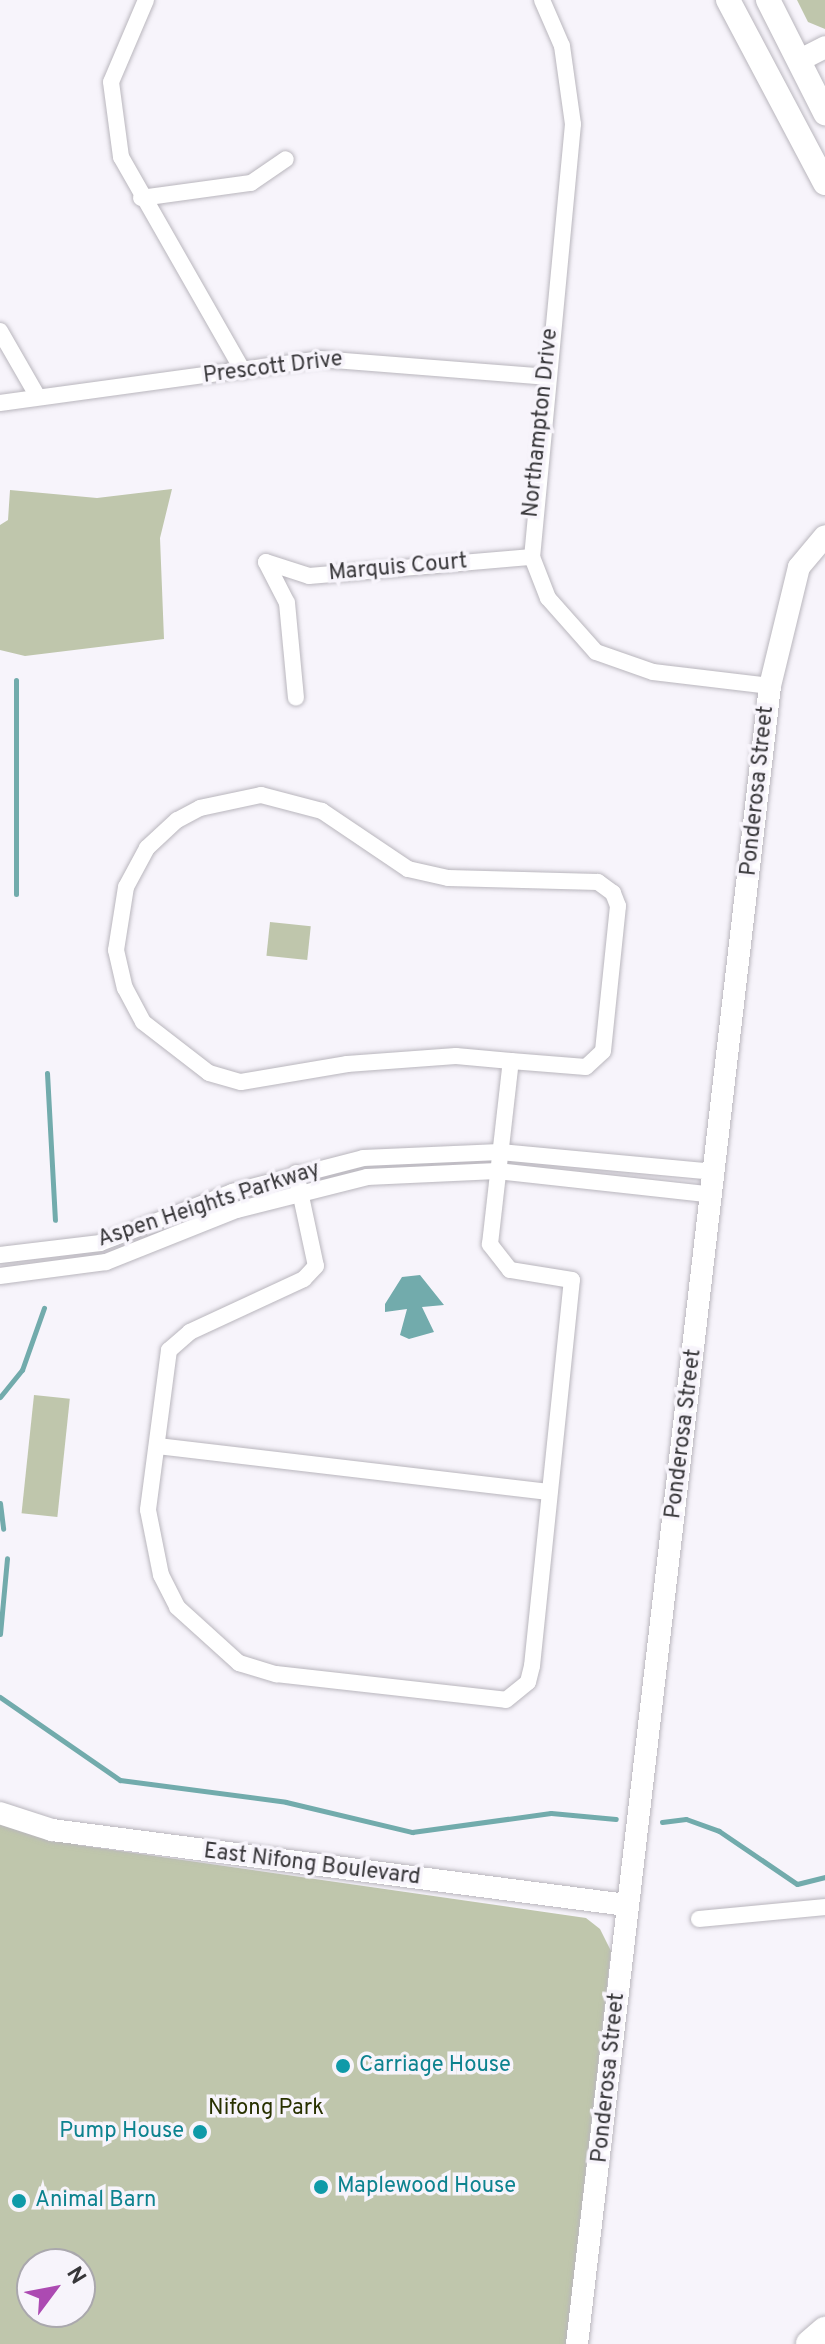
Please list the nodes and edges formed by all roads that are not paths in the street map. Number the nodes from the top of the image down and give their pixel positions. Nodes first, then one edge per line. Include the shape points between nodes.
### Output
1 (146, 0) edge
2 (542, 0) edge
3 (728, 0) edge
4 (768, 0) edge
5 (825, 47) edge
6 (800, 60) junction
7 (825, 113) edge
8 (286, 159) dead end
9 (825, 183) edge
10 (141, 198) junction
11 (0, 331) edge
12 (243, 371) junction
13 (547, 377) junction
14 (38, 397) junction
15 (0, 403) edge
16 (825, 536) edge
17 (532, 557) junction
18 (770, 686) junction
19 (296, 698) dead end
20 (511, 1061) junction
21 (500, 1152) junction
22 (497, 1171) junction
23 (715, 1172) junction
24 (296, 1173) junction
25 (301, 1191) junction
26 (713, 1195) junction
27 (0, 1255) edge
28 (0, 1276) edge
29 (157, 1446) junction
30 (549, 1492) junction
31 (0, 1813) edge
32 (626, 1905) junction
33 (825, 1907) edge
34 (699, 1919) dead end
35 (825, 2331) edge
36 (577, 2344) edge
37 (810, 2344) edge

1 - 10 street via 111,82 121,157
2 - 13 street, Northampton Drive via 562,46 573,124
3 - 9 main road
4 - 6 main road
5 - 6 street
6 - 7 main road
8 - 10 street via 251,183
10 - 12 street
11 - 14 street
12 - 13 street, Prescott Drive via 372,358
12 - 14 street, Prescott Drive
13 - 17 street, Northampton Drive
14 - 15 street, Prescott Drive
16 - 18 street, Ponderosa Street via 799,567
17 - 18 street, Northampton Drive via 548,598 596,652 653,672
17 - 19 street, Marquis Court via 309,576 266,562 287,603
18 - 23 street, Ponderosa Street
20 - 20 street via 586,1067 603,1051 618,906 598,882 448,878 408,869 322,811 261,795 200,808 177,820 147,848 126,887 116,950 125,988 143,1022 209,1073 241,1082 347,1064 456,1056
20 - 21 street
21 - 22 street
21 - 23 street, Aspen Heights Parkway
21 - 24 street, Aspen Heights Parkway via 363,1158
22 - 25 street, Aspen Heights Parkway via 367,1177
22 - 26 street, Aspen Heights Parkway
22 - 30 street via 489,1228 497,1262 572,1280
23 - 26 street, Ponderosa Street
24 - 25 street
24 - 27 street, Aspen Heights Parkway via 100,1243
25 - 28 street, Aspen Heights Parkway via 106,1262
25 - 29 street via 316,1266 304,1279 176,1341
26 - 32 street, Ponderosa Street
29 - 30 street
29 - 30 street via 152,1542 177,1607 208,1641 276,1674 459,1697 506,1700 528,1682
31 - 32 street, East Nifong Boulevard via 52,1830
32 - 36 street, Ponderosa Street
33 - 34 street
35 - 37 highway

